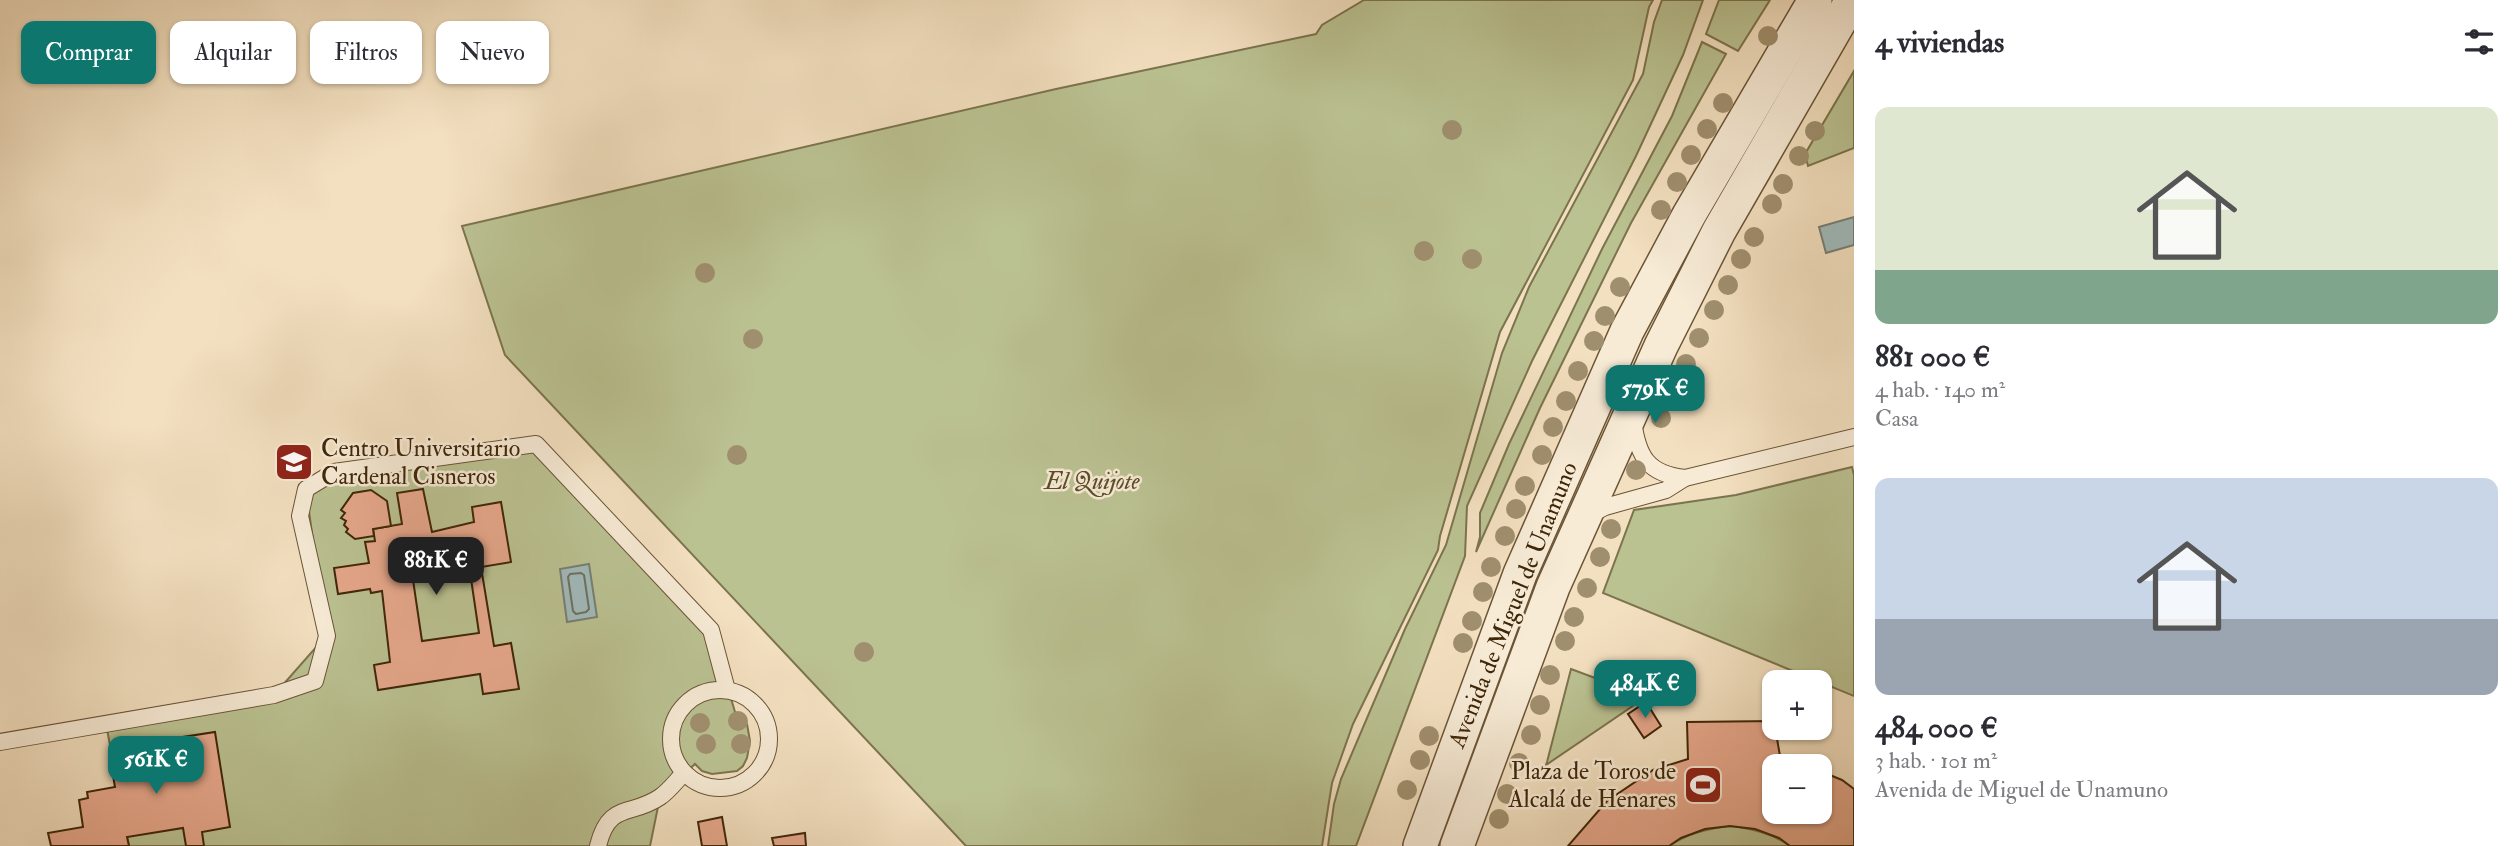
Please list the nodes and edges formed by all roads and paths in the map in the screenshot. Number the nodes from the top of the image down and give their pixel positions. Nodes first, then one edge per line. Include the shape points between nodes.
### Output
1 (1815, 0) edge
2 (1852, 0) edge
3 (1632, 411) junction
4 (1854, 437) edge
5 (1685, 478) junction
6 (1584, 518) junction
7 (727, 690) junction
8 (0, 742) edge
9 (684, 773) junction
10 (598, 846) edge
11 (1420, 846) edge
12 (1457, 846) edge

1 - 11 street, Avenida de Miguel de Unamuno via 1627,331 1520,574
2 - 3 street, Avenida de Miguel de Unamuno via 1719,231
3 - 5 lane via 1646,462 1657,471
3 - 6 street, Avenida de Miguel de Unamuno
4 - 5 lane
5 - 6 lane via 1666,490 1605,507
6 - 12 street, Avenida de Miguel de Unamuno via 1553,587
7 - 8 lane via 711,630 536,444 334,472 306,489 300,516 327,636 315,681 274,695
7 - 9 lane via 709,691 681,709 671,741
7 - 9 lane via 748,699 764,716 769,738 764,761 743,783 728,788 712,788
9 - 10 lane via 660,797 614,815

